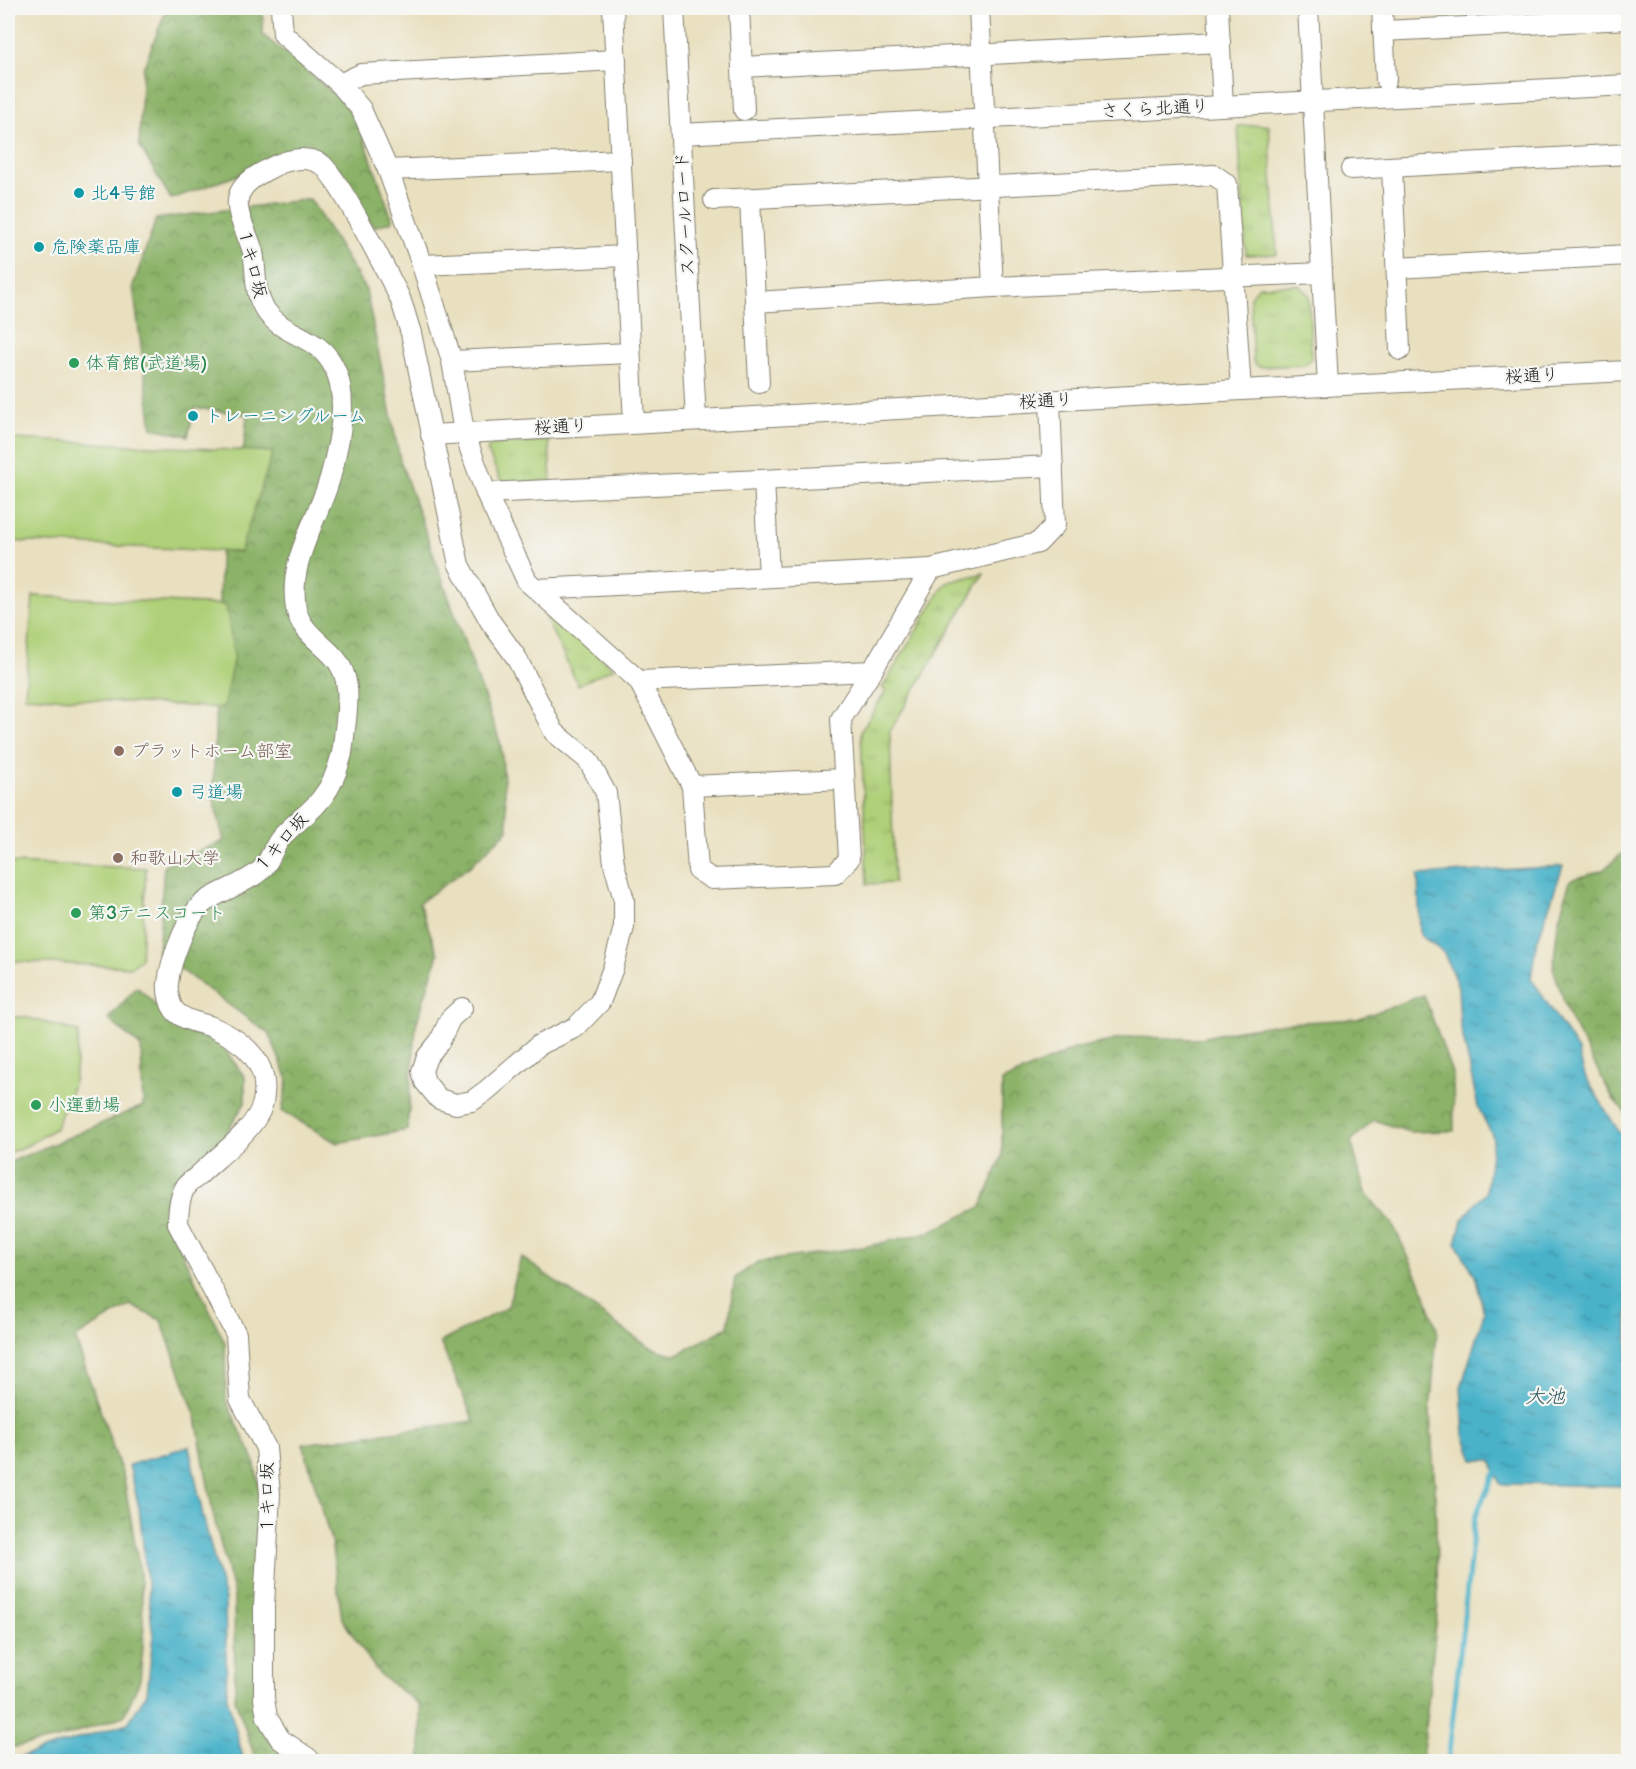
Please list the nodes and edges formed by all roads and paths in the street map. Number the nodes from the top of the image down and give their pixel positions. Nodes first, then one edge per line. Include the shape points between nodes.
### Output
1 (281, 8) edge
2 (613, 8) edge
3 (674, 8) edge
4 (739, 8) edge
5 (979, 8) edge
6 (1218, 8) edge
7 (1308, 8) edge
8 (1382, 8) edge
9 (1629, 19) edge
10 (1383, 31) junction
11 (1220, 42) junction
12 (982, 55) junction
13 (616, 60) junction
14 (742, 67) junction
15 (1386, 80) dead end
16 (340, 84) junction
17 (1629, 86) edge
18 (1314, 101) junction
19 (1223, 106) junction
20 (744, 110) dead end
21 (985, 117) junction
22 (681, 134) junction
23 (1629, 154) edge
24 (621, 160) junction
25 (1392, 167) junction
26 (1351, 169) dead end
27 (388, 170) junction
28 (989, 187) junction
29 (750, 199) junction
30 (714, 200) dead end
31 (1629, 255) edge
32 (626, 256) junction
33 (422, 266) junction
34 (1397, 268) junction
35 (1322, 273) junction
36 (1234, 277) junction
37 (993, 287) junction
38 (756, 302) junction
39 (1400, 350) dead end
40 (630, 352) junction
41 (452, 361) junction
42 (1629, 371) edge
43 (759, 383) dead end
44 (1328, 386) junction
45 (1241, 390) junction
46 (1050, 400) junction
47 (696, 420) junction
48 (634, 423) junction
49 (464, 432) junction
50 (431, 435) junction
51 (1053, 466) junction
52 (764, 480) junction
53 (486, 493) junction
54 (932, 568) junction
55 (769, 576) junction
56 (537, 589) junction
57 (872, 671) junction
58 (639, 681) junction
59 (844, 779) junction
60 (692, 786) junction
61 (462, 1008) dead end
62 (311, 1761) edge

1 - 16 street via 283,34
2 - 13 street
3 - 22 street, スクールロード
4 - 14 street
5 - 12 street
6 - 11 street
7 - 18 street
8 - 10 street
9 - 10 street
10 - 15 street
11 - 12 street
11 - 19 street
12 - 14 street
12 - 21 street
13 - 16 street via 360,74
13 - 24 street
14 - 20 street
16 - 27 street via 361,109
17 - 18 street, さくら北通り
18 - 19 street, さくら北通り
18 - 35 street
19 - 21 street, さくら北通り
21 - 22 street, さくら北通り
21 - 28 street
22 - 47 street, スクールロード
23 - 25 street
24 - 27 street
24 - 32 street
25 - 26 street
25 - 34 street
27 - 33 street
28 - 29 street
28 - 36 street via 1214,175 1227,184
28 - 37 street
29 - 30 street
29 - 38 street
31 - 34 street
32 - 33 street
32 - 40 street
33 - 41 street
34 - 39 street
35 - 36 street
35 - 44 street
36 - 37 street
36 - 45 street
37 - 38 street
38 - 43 street
40 - 41 street
40 - 48 street
41 - 49 street
42 - 44 street, 桜通り
44 - 45 street, 桜通り
45 - 46 street, 桜通り
46 - 47 street, 桜通り
46 - 51 street
47 - 48 street, 桜通り
48 - 49 street, 桜通り
49 - 50 street, 桜通り
49 - 53 street
50 - 61 street, １キロ坂 via 459,565 490,621 516,657 554,732 588,760 606,793 614,864 624,900 624,927 600,1002 576,1028 539,1045 472,1101 456,1104 439,1099 425,1082 422,1071 450,1019
50 - 62 street, １キロ坂 via 411,333 400,299 340,188 324,165 304,158 263,172 242,187 237,201 253,252 255,286 264,309 280,326 322,350 335,370 342,396 337,449 326,493 297,561 294,578 296,611 304,629 337,659 348,701 341,758 324,795 278,841 265,868 204,902 194,912 182,935 167,985 176,1012 236,1039 251,1050 262,1066 263,1105 253,1124 186,1187 179,1205 178,1224 236,1334 240,1399 266,1448 270,1494 264,1606 267,1717 280,1739
51 - 52 street
51 - 54 street via 1055,525 1038,543
52 - 53 street
52 - 55 street
53 - 56 street via 527,581
54 - 55 street
54 - 57 street
55 - 56 street
56 - 58 street
57 - 58 street
57 - 59 street via 842,719
58 - 60 street
59 - 60 street
59 - 60 street via 849,859 835,874 712,879 698,870

